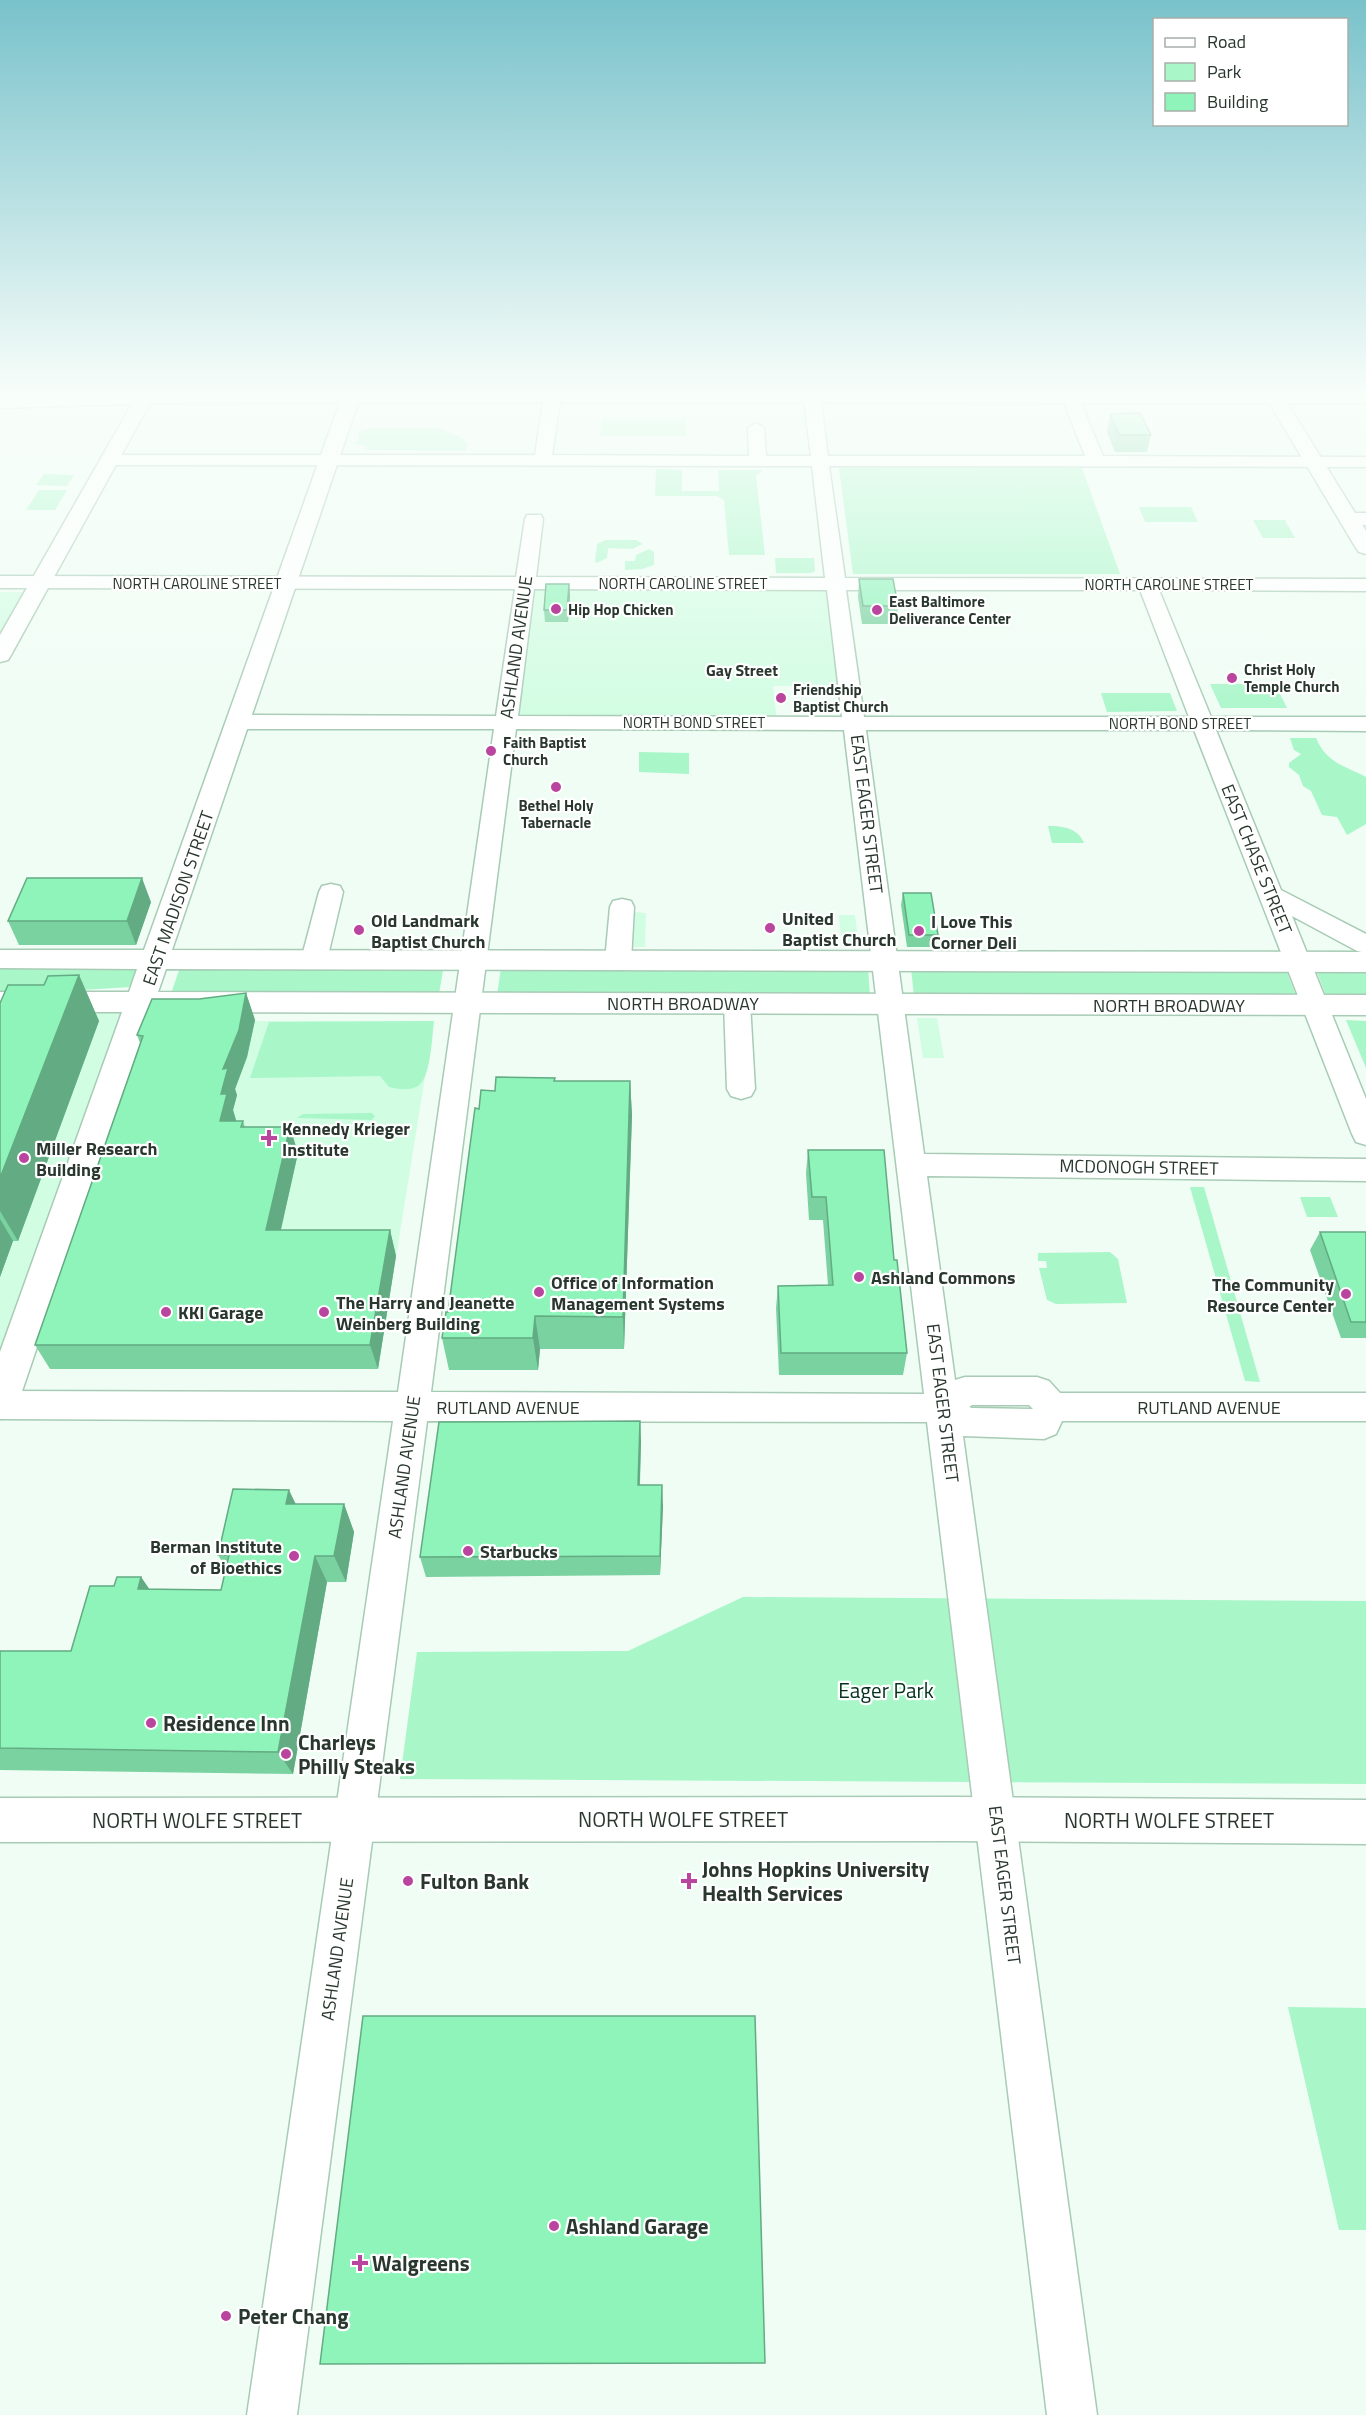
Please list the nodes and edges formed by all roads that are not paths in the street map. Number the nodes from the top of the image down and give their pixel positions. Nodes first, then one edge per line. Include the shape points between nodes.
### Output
1 (84, 504) edge
2 (314, 504) edge
3 (826, 504) edge
4 (1345, 504) edge
5 (534, 519) dead end
6 (1357, 519) edge
7 (1366, 548) edge
8 (0, 582) edge
9 (40, 582) junction
10 (287, 583) junction
11 (525, 583) junction
12 (837, 584) junction
13 (1147, 584) junction
14 (1366, 585) edge
15 (0, 655) edge
16 (239, 722) junction
17 (855, 722) junction
18 (506, 723) junction
19 (1202, 723) junction
20 (1366, 724) edge
21 (331, 892) dead end
22 (1271, 895) junction
23 (622, 907) dead end
24 (1366, 945) edge
25 (0, 959) edge
26 (156, 960) junction
27 (314, 960) junction
28 (474, 960) junction
29 (618, 961) junction
30 (886, 962) junction
31 (1296, 962) junction
32 (1366, 962) edge
33 (142, 1001) junction
34 (0, 1002) edge
35 (469, 1002) junction
36 (737, 1003) junction
37 (892, 1004) junction
38 (1314, 1005) junction
39 (1366, 1005) edge
40 (741, 1089) dead end
41 (1366, 1134) edge
42 (912, 1165) junction
43 (1366, 1170) edge
44 (0, 1404) edge
45 (412, 1406) junction
46 (1366, 1407) edge
47 (944, 1408) junction
48 (996, 1819) junction
49 (0, 1820) edge
50 (355, 1820) junction
51 (1366, 1822) edge
52 (272, 2415) edge
53 (1072, 2415) edge

1 - 9 main road
2 - 10 main road, EAST MADISON STREET
3 - 12 street, EAST EAGER STREET
4 - 6 main road
5 - 11 street, ASHLAND AVENUE
6 - 7 main road
8 - 9 street, NORTH CAROLINE STREET
9 - 10 street, NORTH CAROLINE STREET
9 - 15 main road
10 - 11 street, NORTH CAROLINE STREET
10 - 16 main road, EAST MADISON STREET
11 - 12 street, NORTH CAROLINE STREET
11 - 18 street, ASHLAND AVENUE
12 - 13 street, NORTH CAROLINE STREET
12 - 17 street, EAST EAGER STREET
13 - 14 street, NORTH CAROLINE STREET
13 - 19 street, EAST CHASE STREET
16 - 18 street, NORTH BOND STREET
16 - 26 main road, EAST MADISON STREET
17 - 18 street, NORTH BOND STREET
17 - 19 street, NORTH BOND STREET
17 - 30 street, EAST EAGER STREET
18 - 28 street, ASHLAND AVENUE
19 - 20 street, NORTH BOND STREET
19 - 22 street, EAST CHASE STREET
21 - 27 street
22 - 24 street
22 - 31 street, EAST CHASE STREET
23 - 29 street
25 - 26 main road
26 - 27 main road
26 - 33 main road, EAST MADISON STREET
27 - 28 main road
28 - 29 main road
28 - 35 street, ASHLAND AVENUE
29 - 30 main road
30 - 31 main road
30 - 37 street, EAST EAGER STREET
31 - 32 main road
31 - 38 street, EAST CHASE STREET
33 - 34 main road, NORTH BROADWAY
33 - 35 main road, NORTH BROADWAY
33 - 44 main road, EAST MADISON STREET
35 - 36 main road, NORTH BROADWAY
35 - 45 street, ASHLAND AVENUE
36 - 37 main road, NORTH BROADWAY
36 - 40 street
37 - 38 main road, NORTH BROADWAY
37 - 42 street, EAST EAGER STREET
38 - 39 main road, NORTH BROADWAY
38 - 41 street, EAST CHASE STREET
42 - 43 street, MCDONOGH STREET
42 - 47 street, EAST EAGER STREET
44 - 45 street, RUTLAND AVENUE
45 - 47 street, RUTLAND AVENUE
45 - 50 street, ASHLAND AVENUE
46 - 47 street, RUTLAND AVENUE via 1052,1407 1044,1424 966,1423
47 - 48 street, EAST EAGER STREET
48 - 50 main road, NORTH WOLFE STREET
48 - 51 main road, NORTH WOLFE STREET
48 - 53 street, EAST EAGER STREET
49 - 50 main road, NORTH WOLFE STREET
50 - 52 street, ASHLAND AVENUE

